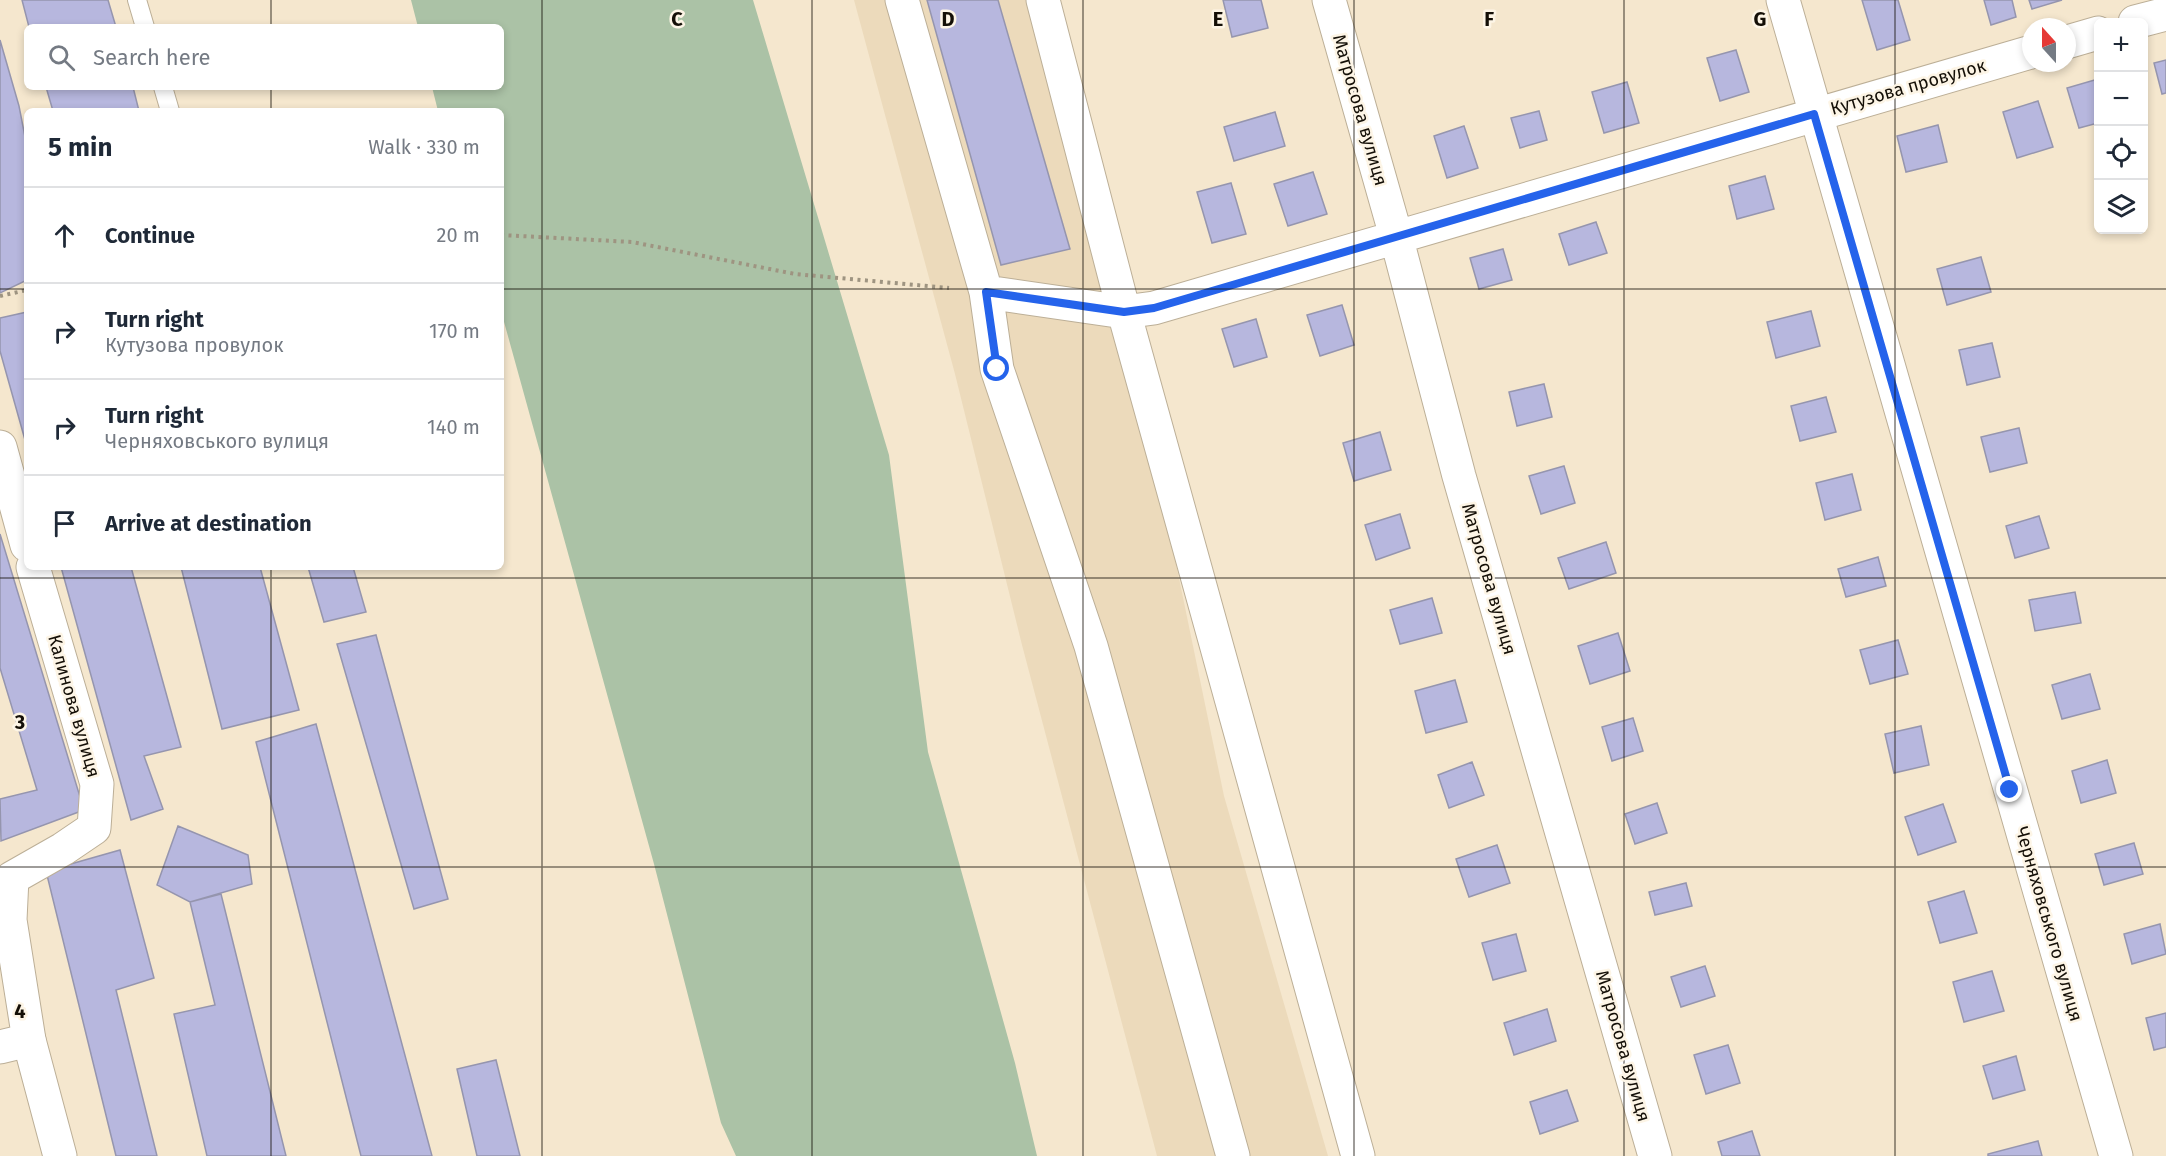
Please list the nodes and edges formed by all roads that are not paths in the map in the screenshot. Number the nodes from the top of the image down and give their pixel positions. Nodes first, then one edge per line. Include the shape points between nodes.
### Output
1 (137, 0) edge
2 (902, 0) edge
3 (1043, 0) edge
4 (1329, 0) edge
5 (1783, 0) edge
6 (2166, 14) edge
7 (2148, 19) edge
8 (144, 24) edge
9 (2094, 34) edge
10 (2076, 39) edge
11 (2022, 55) edge
12 (164, 90) edge
13 (169, 108) edge
14 (1814, 114) junction
15 (1396, 236) junction
16 (986, 292) junction
17 (1124, 312) junction
18 (0, 447) edge
19 (24, 534) edge
20 (34, 570) edge
21 (15, 1043) edge
22 (60, 1156) edge
23 (1233, 1156) edge
24 (1358, 1156) edge
25 (1655, 1156) edge
26 (2116, 1156) edge

1 - 8 lane
2 - 16 street
3 - 17 street
4 - 15 street, Матросова вулиця
5 - 14 street, Черняховського вулиця
6 - 7 street
9 - 10 street
11 - 14 street, Кутузова провулок
12 - 13 lane
14 - 15 street, Кутузова провулок
14 - 26 street, Черняховського вулиця
15 - 17 street, Кутузова провулок via 1154,308
15 - 25 street, Матросова вулиця via 1459,476
16 - 17 street, Кутузова провулок
16 - 23 street via 997,369 1091,646
17 - 24 street
18 - 19 street
20 - 21 street, Калинова вулиця via 97,784 94,828 12,878
21 - 22 street, Калинова вулиця

